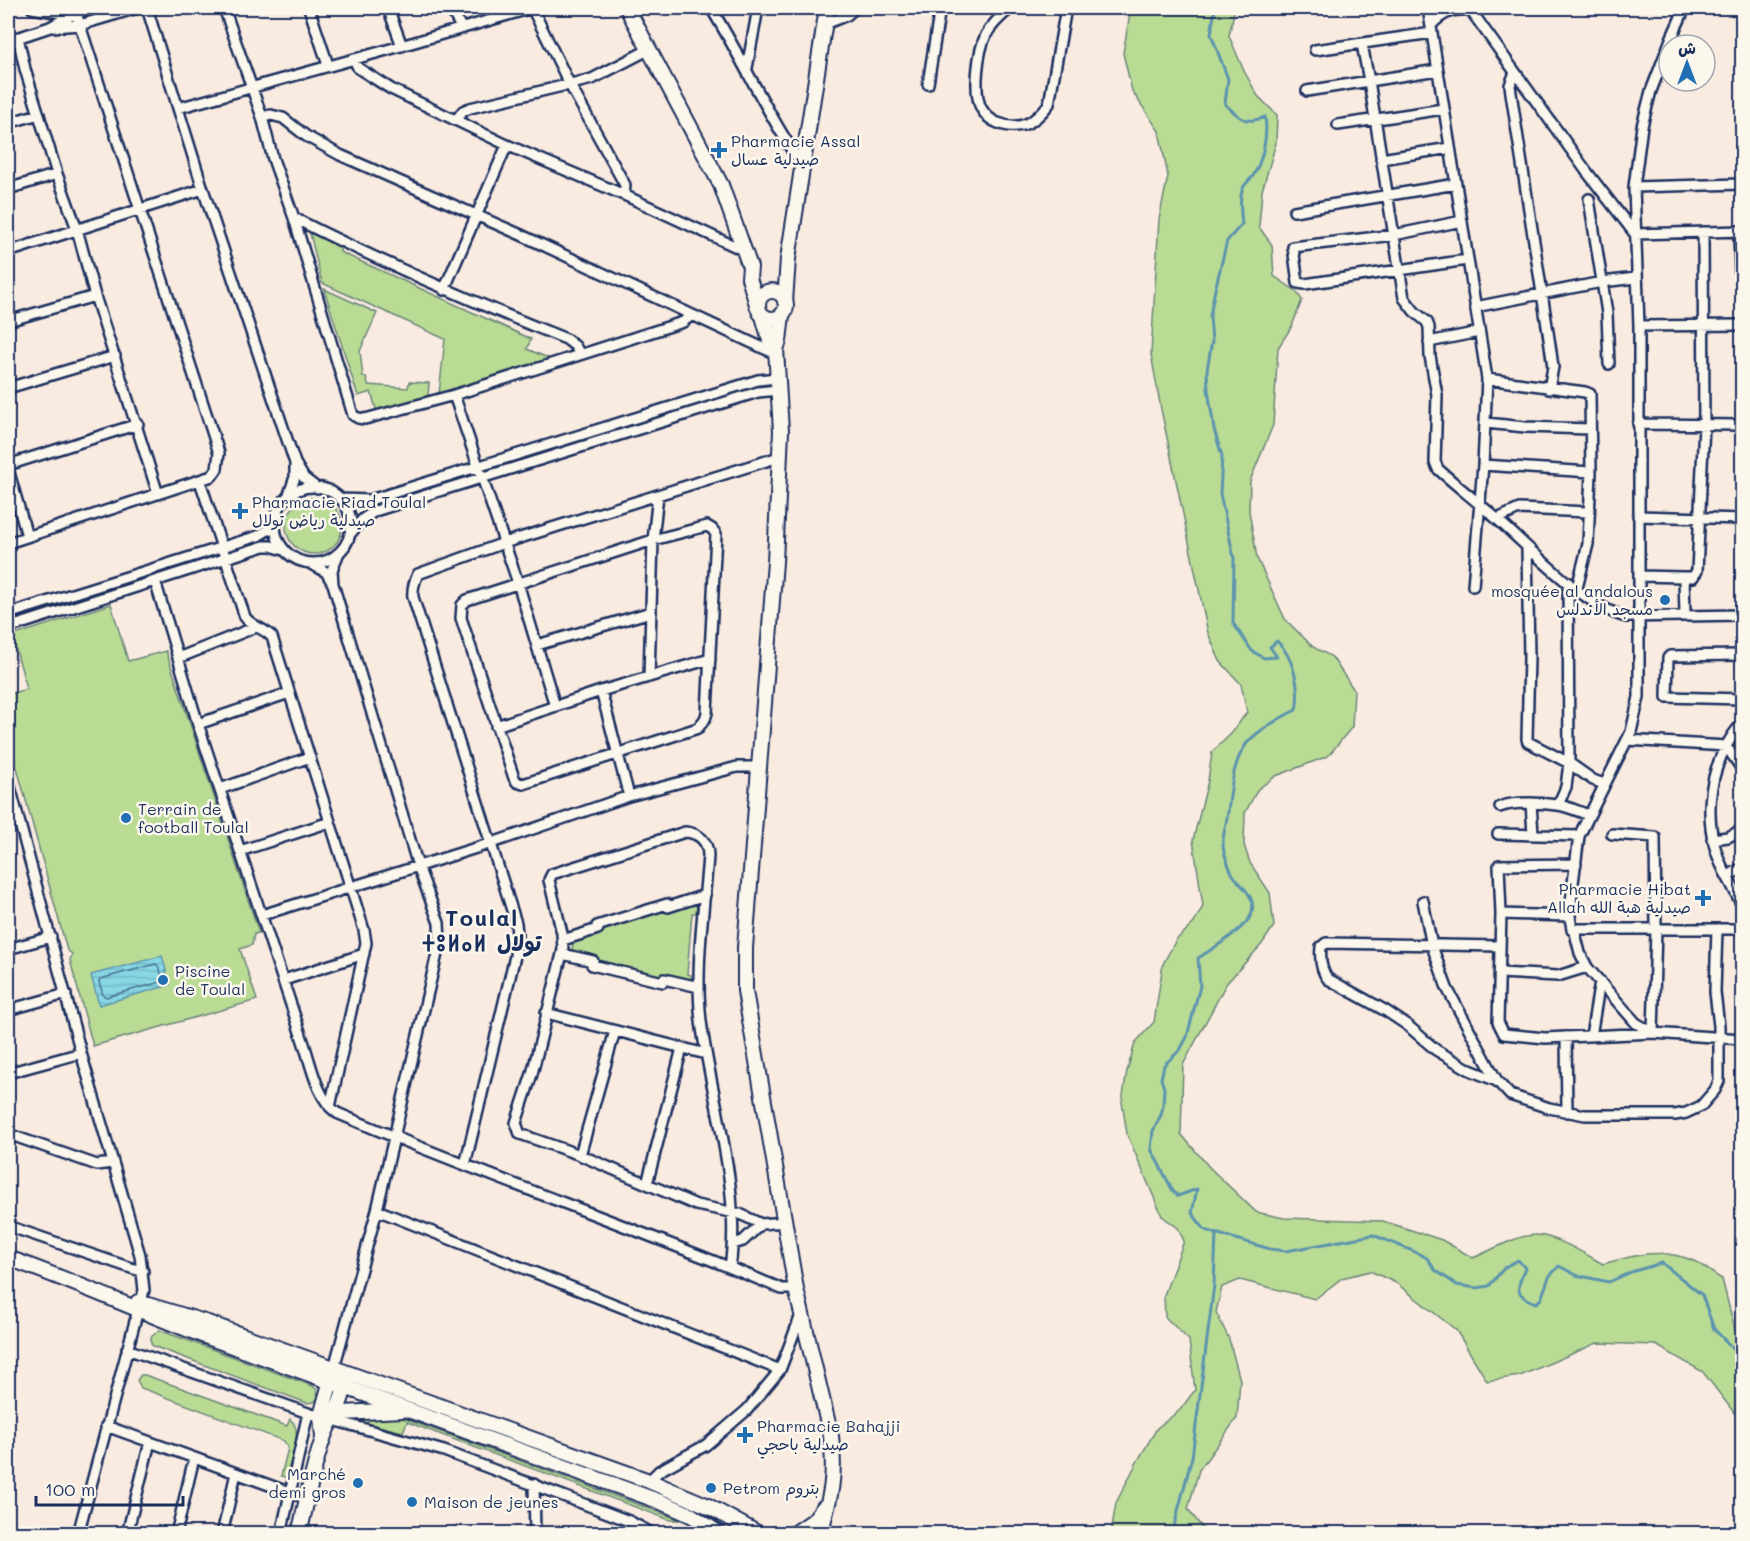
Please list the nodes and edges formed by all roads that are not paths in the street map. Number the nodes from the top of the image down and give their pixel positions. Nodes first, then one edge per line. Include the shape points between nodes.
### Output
1 (32, 8) edge
2 (94, 8) edge
3 (137, 8) edge
4 (147, 8) edge
5 (224, 8) edge
6 (309, 8) edge
7 (388, 8) edge
8 (450, 8) edge
9 (532, 8) edge
10 (627, 8) edge
11 (711, 8) edge
12 (758, 8) edge
13 (827, 8) edge
14 (855, 8) edge
15 (940, 8) edge
16 (1011, 8) edge
17 (1066, 8) edge
18 (1428, 8) edge
19 (1685, 8) edge
20 (1738, 8) edge
21 (1469, 9) edge
22 (76, 13) junction
23 (1743, 22) edge
24 (825, 24) junction
25 (80, 26) junction
26 (50, 27) junction
27 (461, 27) junction
28 (1431, 29) junction
29 (18, 37) junction
30 (8, 41) edge
31 (1362, 44) junction
32 (402, 46) junction
33 (648, 50) junction
34 (1315, 50) dead end
35 (354, 59) junction
36 (328, 65) junction
37 (747, 68) junction
38 (1437, 70) junction
39 (1515, 72) junction
40 (1369, 81) junction
41 (928, 84) dead end
42 (570, 85) junction
43 (251, 86) junction
44 (1307, 91) dead end
45 (178, 108) junction
46 (1443, 109) junction
47 (39, 114) junction
48 (262, 117) junction
49 (456, 120) junction
50 (1375, 120) junction
51 (8, 123) edge
52 (1338, 125) dead end
53 (507, 146) junction
54 (1450, 148) junction
55 (1381, 159) junction
56 (802, 167) junction
57 (57, 174) junction
58 (1456, 184) junction
59 (1743, 184) edge
60 (1634, 187) junction
61 (8, 189) edge
62 (203, 189) junction
63 (624, 195) junction
64 (1388, 195) junction
65 (1589, 199) dead end
66 (140, 209) junction
67 (1294, 211) dead end
68 (476, 216) junction
69 (294, 218) junction
70 (1462, 221) junction
71 (77, 229) junction
72 (1741, 231) edge
73 (1703, 232) junction
74 (1635, 234) junction
75 (1394, 235) junction
76 (745, 251) junction
77 (8, 252) edge
78 (788, 259) junction
79 (1467, 260) junction
80 (750, 267) junction
81 (1400, 271) junction
82 (1636, 278) junction
83 (1602, 282) junction
84 (1743, 285) edge
85 (444, 290) junction
86 (770, 292) junction
87 (1541, 294) junction
88 (96, 296) junction
89 (1475, 307) junction
90 (784, 309) junction
91 (760, 312) junction
92 (692, 315) junction
93 (8, 321) edge
94 (1743, 324) edge
95 (1703, 326) junction
96 (1639, 327) junction
97 (1479, 332) junction
98 (1430, 342) junction
99 (776, 352) junction
100 (580, 354) junction
101 (115, 356) junction
102 (1609, 364) dead end
103 (1487, 379) junction
104 (778, 384) junction
105 (8, 388) edge
106 (1549, 389) junction
107 (454, 395) junction
108 (1486, 423) junction
109 (138, 424) junction
110 (1638, 424) junction
111 (1704, 425) junction
112 (1743, 425) edge
113 (1590, 429) junction
114 (780, 457) junction
115 (295, 463) junction
116 (1483, 465) junction
117 (8, 467) edge
118 (1591, 472) junction
119 (479, 473) junction
120 (200, 481) junction
121 (317, 488) junction
122 (158, 494) junction
123 (658, 495) junction
124 (287, 498) junction
125 (340, 498) junction
126 (1480, 507) junction
127 (1589, 512) junction
128 (1638, 516) junction
129 (1699, 518) junction
130 (276, 519) junction
131 (1497, 519) junction
132 (1743, 519) edge
133 (350, 534) junction
134 (27, 536) junction
135 (654, 540) junction
136 (8, 543) edge
137 (504, 543) junction
138 (223, 547) junction
139 (1527, 548) junction
140 (284, 550) junction
141 (340, 551) junction
142 (226, 558) junction
143 (306, 562) junction
144 (1639, 576) junction
145 (1684, 577) junction
146 (155, 581) junction
147 (1568, 582) junction
148 (518, 583) junction
149 (333, 584) junction
150 (1473, 586) dead end
151 (1577, 588) junction
152 (651, 612) junction
153 (8, 614) edge
154 (1685, 615) junction
155 (1743, 615) edge
156 (1640, 616) junction
157 (256, 627) junction
158 (8, 628) edge
159 (537, 645) junction
160 (1743, 655) edge
161 (177, 658) junction
162 (710, 659) junction
163 (649, 677) junction
164 (601, 692) junction
165 (289, 693) junction
166 (1743, 699) edge
167 (555, 706) junction
168 (1743, 723) edge
169 (198, 724) junction
170 (496, 726) junction
171 (1627, 740) junction
172 (1726, 746) junction
173 (617, 753) junction
174 (310, 757) junction
175 (1569, 763) junction
176 (760, 767) junction
177 (1743, 769) edge
178 (8, 779) edge
179 (1604, 784) junction
180 (220, 789) junction
181 (629, 796) junction
182 (1531, 803) junction
183 (1558, 805) junction
184 (1500, 807) dead end
185 (1589, 815) junction
186 (330, 822) junction
187 (1743, 830) edge
188 (1498, 834) dead end
189 (1533, 834) junction
190 (1612, 834) dead end
191 (1580, 836) junction
192 (1712, 839) junction
193 (492, 843) junction
194 (240, 851) junction
195 (1576, 864) junction
196 (418, 866) junction
197 (1743, 868) edge
198 (1728, 876) junction
199 (352, 886) junction
200 (705, 896) junction
201 (1423, 901) dead end
202 (1743, 904) edge
203 (1501, 914) junction
204 (262, 915) junction
205 (1570, 916) junction
206 (1656, 929) junction
207 (1717, 929) junction
208 (1743, 929) edge
209 (1574, 930) junction
210 (51, 937) junction
211 (563, 940) junction
212 (1432, 946) junction
213 (1500, 946) junction
214 (8, 949) edge
215 (364, 954) junction
216 (562, 954) junction
217 (1587, 967) junction
218 (1500, 973) junction
219 (284, 980) junction
220 (1600, 981) junction
221 (699, 987) junction
222 (66, 994) junction
223 (8, 1010) edge
224 (546, 1013) junction
225 (615, 1031) junction
226 (1653, 1033) junction
227 (1591, 1036) junction
228 (1566, 1037) junction
229 (1719, 1039) junction
230 (1743, 1039) edge
231 (682, 1048) junction
232 (81, 1053) junction
233 (706, 1054) junction
234 (8, 1073) edge
235 (1497, 1081) junction
236 (330, 1107) junction
237 (1567, 1112) junction
238 (8, 1134) edge
239 (395, 1138) junction
240 (580, 1155) junction
241 (112, 1163) junction
242 (465, 1165) junction
243 (647, 1184) junction
244 (377, 1210) junction
245 (731, 1212) junction
246 (784, 1222) junction
247 (761, 1224) junction
248 (8, 1226) edge
249 (733, 1244) junction
250 (8, 1258) edge
251 (729, 1266) junction
252 (143, 1271) junction
253 (796, 1289) junction
254 (139, 1306) junction
255 (801, 1316) junction
256 (127, 1349) junction
257 (780, 1370) junction
258 (337, 1374) junction
259 (345, 1387) junction
260 (411, 1411) junction
261 (324, 1416) junction
262 (106, 1426) junction
263 (150, 1442) junction
264 (194, 1458) junction
265 (237, 1473) junction
266 (649, 1481) junction
267 (534, 1484) junction
268 (291, 1493) junction
269 (308, 1499) junction
270 (829, 1500) junction
271 (78, 1533) edge
272 (127, 1533) edge
273 (176, 1533) edge
274 (222, 1533) edge
275 (281, 1533) edge
276 (299, 1533) edge
277 (535, 1533) edge
278 (653, 1533) edge
279 (720, 1533) edge
280 (759, 1533) edge
281 (794, 1533) edge
282 (820, 1533) edge

1 - 22 street
2 - 22 street
3 - 25 street
4 - 45 street
5 - 43 street
6 - 36 street
7 - 32 street
8 - 27 street
9 - 27 street
9 - 42 street
10 - 33 street
11 - 37 street
12 - 37 street
13 - 24 street
14 - 24 street
15 - 41 street
16 - 17 street via 987,34 977,89 987,116 1018,127 1039,117 1049,104
18 - 28 street
19 - 60 street via 1642,126
20 - 23 street
21 - 28 street via 1443,12
21 - 39 street
22 - 25 street
22 - 26 street
24 - 56 street
25 - 26 street
25 - 66 street
26 - 29 street
27 - 32 street
28 - 31 street
28 - 38 street
29 - 30 street
29 - 47 street
31 - 34 street
31 - 40 street
32 - 35 street
33 - 42 street via 592,79
33 - 76 street via 717,177
35 - 36 street
35 - 49 street via 358,68 375,80
36 - 43 street
37 - 56 street
38 - 40 street
38 - 46 street
39 - 74 street
39 - 87 street via 1510,93
40 - 44 street
40 - 50 street
42 - 49 street via 470,108
42 - 63 street via 625,184
43 - 45 street
43 - 48 street
45 - 62 street
46 - 50 street
46 - 54 street
47 - 51 street
47 - 57 street
48 - 68 street via 271,114 283,118 317,144
48 - 69 street
49 - 53 street
50 - 52 street
50 - 55 street
53 - 63 street
53 - 68 street
54 - 55 street
54 - 58 street
55 - 64 street
56 - 78 street
57 - 61 street
57 - 71 street
58 - 64 street
58 - 70 street
59 - 60 street
60 - 74 street
62 - 66 street
62 - 115 street
63 - 76 street
64 - 67 street
64 - 75 street
65 - 83 street
66 - 71 street
66 - 120 street via 218,446 217,469
68 - 85 street
68 - 92 street
69 - 85 street
69 - 107 street via 353,415 364,419
70 - 75 street
70 - 79 street
71 - 77 street
71 - 88 street
72 - 73 street
72 - 84 street
73 - 74 street
73 - 95 street
74 - 82 street
75 - 81 street
75 - 81 street via 1293,247 1298,281 1305,284
76 - 80 street
78 - 86 street
78 - 90 street
79 - 81 street
79 - 89 street
80 - 86 street
80 - 91 street via 749,278
81 - 98 street via 1405,301 1427,322
82 - 83 street
82 - 96 street
83 - 87 street
83 - 102 street
85 - 100 street via 566,339
86 - 90 street via 782,295
86 - 91 street via 762,296
87 - 89 street
87 - 106 street via 1553,367
88 - 93 street
88 - 101 street
89 - 97 street
90 - 91 street via 770,319
90 - 99 street
91 - 99 street
92 - 99 street
92 - 100 street via 683,322
94 - 95 street
95 - 96 street
95 - 111 street
96 - 110 street
97 - 98 street
97 - 103 street
98 - 126 street via 1437,395 1436,465
99 - 104 street
100 - 107 street
101 - 105 street
101 - 109 street
103 - 106 street
103 - 108 street
104 - 114 street
104 - 119 street
106 - 113 street via 1588,393
107 - 119 street
108 - 113 street
108 - 116 street
109 - 117 street
109 - 122 street
110 - 111 street
110 - 128 street
111 - 112 street
111 - 129 street
113 - 118 street
114 - 123 street
114 - 176 street
115 - 121 street via 303,478
115 - 124 street via 295,477
116 - 118 street
116 - 126 street
117 - 134 street
118 - 127 street
119 - 125 street via 370,500
119 - 133 street via 375,512
119 - 137 street
120 - 122 street
120 - 138 street
121 - 124 street via 306,488
121 - 125 street
122 - 134 street
123 - 135 street
123 - 137 street
124 - 130 street
125 - 133 street via 350,515
126 - 131 street
126 - 150 street
127 - 131 street via 1520,509
127 - 151 street via 1588,544
128 - 129 street
128 - 144 street
129 - 132 street
129 - 145 street via 1697,571 1693,577
130 - 138 street via 258,537
130 - 140 street via 277,536
131 - 139 street
133 - 141 street
134 - 136 street
135 - 148 street
135 - 152 street
135 - 162 street via 707,526 716,534
137 - 148 street
137 - 193 street via 418,574 412,588
138 - 142 street
138 - 153 street
139 - 147 street
139 - 175 street via 1527,739
140 - 142 street via 264,546
140 - 143 street
141 - 143 street via 325,561
141 - 149 street via 334,562
142 - 146 street
142 - 157 street via 245,617
143 - 149 street via 326,572
144 - 145 street
144 - 156 street
145 - 154 street
146 - 158 street
146 - 161 street
147 - 151 street
147 - 175 street
148 - 159 street
148 - 170 street via 467,600 461,611
149 - 196 street
151 - 156 street via 1611,613
152 - 159 street
152 - 163 street
154 - 155 street
154 - 156 street
156 - 171 street via 1639,697
157 - 161 street
157 - 165 street via 272,637
159 - 167 street
160 - 166 street via 1670,656 1667,697
161 - 169 street
162 - 163 street
162 - 173 street via 707,713 698,728
163 - 164 street
164 - 167 street
164 - 173 street
165 - 169 street
165 - 174 street
167 - 170 street
168 - 172 street
169 - 180 street
170 - 173 street via 514,778 523,784
171 - 172 street
171 - 179 street
172 - 177 street
172 - 192 street via 1715,773 1709,806
173 - 181 street
174 - 180 street
174 - 186 street
175 - 179 street
175 - 183 street via 1566,787
176 - 181 street via 737,767
176 - 246 street via 745,991
178 - 210 street
179 - 185 street
180 - 194 street
181 - 193 street
182 - 183 street
182 - 184 street
182 - 189 street
183 - 185 street
185 - 191 street
186 - 194 street
186 - 199 street
187 - 192 street
188 - 189 street
189 - 191 street
190 - 206 street via 1655,837
191 - 195 street
192 - 198 street
193 - 196 street
193 - 242 street via 517,934
194 - 204 street
195 - 203 street via 1499,865
195 - 205 street
196 - 199 street
196 - 239 street via 439,923 440,941
197 - 198 street
198 - 202 street
199 - 204 street
199 - 215 street via 364,930
200 - 211 street via 668,907 667,904
200 - 211 street via 707,846 698,835 681,833 550,876
200 - 221 street
201 - 212 street
203 - 205 street
203 - 213 street
204 - 219 street
205 - 209 street
206 - 207 street
206 - 209 street
206 - 226 street
207 - 208 street
207 - 229 street via 1715,992
209 - 217 street
210 - 214 street
210 - 222 street
211 - 216 street
212 - 213 street
212 - 235 street via 1447,988
212 - 235 street via 1326,943 1321,946 1323,970 1328,979 1386,1011 1436,1050
213 - 218 street
215 - 219 street
215 - 236 street
216 - 221 street via 593,961 592,965
216 - 224 street
217 - 218 street via 1558,976
217 - 220 street
218 - 228 street via 1498,1022 1504,1034
219 - 236 street via 316,1081
220 - 226 street via 1629,1017
220 - 227 street
221 - 233 street
222 - 223 street
222 - 232 street
224 - 225 street
224 - 240 street via 517,1129 520,1134
225 - 231 street
225 - 240 street
226 - 227 street
226 - 229 street
227 - 228 street
228 - 237 street
229 - 230 street
229 - 237 street via 1718,1086 1694,1110 1633,1117
231 - 233 street
231 - 243 street
232 - 234 street
232 - 241 street
233 - 245 street
235 - 237 street via 1518,1099
236 - 239 street
238 - 241 street via 97,1165
239 - 242 street
239 - 244 street
240 - 243 street
241 - 252 street
242 - 251 street
243 - 245 street via 696,1205
244 - 257 street
244 - 258 street
245 - 247 street
245 - 249 street
246 - 247 street
246 - 253 street
247 - 249 street via 743,1241
248 - 252 street
249 - 251 street
250 - 254 street
251 - 253 street via 782,1289
252 - 254 street via 144,1290
253 - 255 street
254 - 256 street
254 - 258 street via 208,1323
255 - 257 street
255 - 270 street via 831,1436 834,1461
256 - 261 street
256 - 262 street
257 - 266 street via 726,1430
258 - 259 street
258 - 261 street
258 - 266 street
259 - 260 street
259 - 261 street
260 - 261 street
260 - 279 street via 661,1502
261 - 267 street via 444,1451
261 - 268 street
261 - 269 street
262 - 263 street
262 - 271 street
263 - 264 street
263 - 272 street
264 - 265 street
264 - 273 street
265 - 268 street
265 - 274 street
266 - 280 street
267 - 277 street
267 - 278 street
268 - 269 street
268 - 275 street
269 - 276 street
270 - 281 street via 813,1521
270 - 282 street

